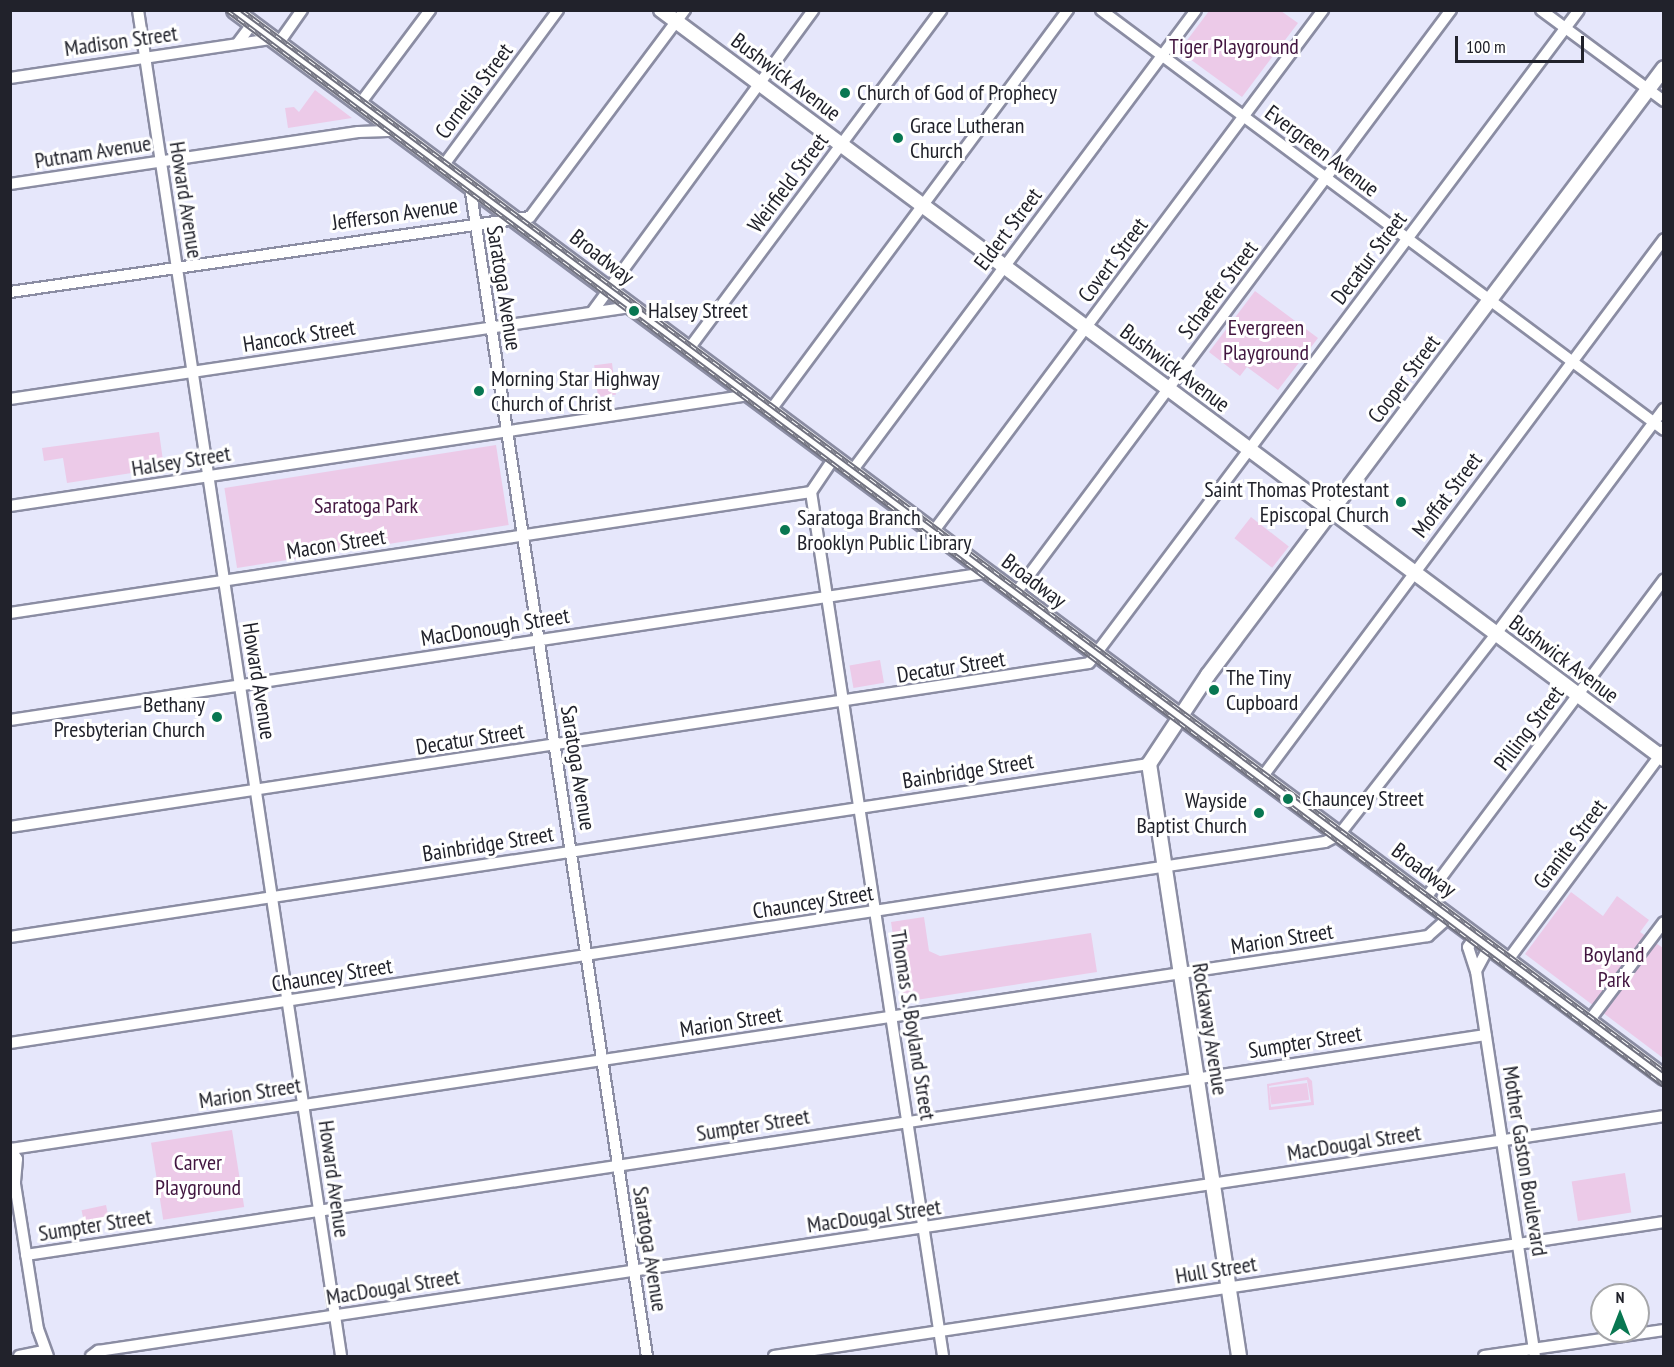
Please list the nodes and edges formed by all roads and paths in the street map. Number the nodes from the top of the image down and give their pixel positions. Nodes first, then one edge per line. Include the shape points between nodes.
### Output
1 (138, 10) edge
2 (234, 10) edge
3 (302, 10) edge
4 (430, 10) edge
5 (558, 10) edge
6 (661, 10) edge
7 (686, 10) edge
8 (813, 10) edge
9 (941, 10) edge
10 (1068, 10) edge
11 (1101, 10) edge
12 (1196, 10) edge
13 (1323, 10) edge
14 (1451, 10) edge
15 (1541, 10) edge
16 (1579, 10) edge
17 (677, 22) junction
18 (252, 24) junction
19 (1565, 28) junction
20 (275, 42) junction
21 (237, 45) junction
22 (1162, 56) junction
23 (145, 57) junction
24 (1664, 68) edge
25 (10, 78) edge
26 (759, 83) junction
27 (1648, 89) junction
28 (1664, 101) edge
29 (366, 109) junction
30 (1244, 117) junction
31 (395, 131) junction
32 (358, 132) junction
33 (841, 144) junction
34 (160, 162) junction
35 (443, 166) junction
36 (1326, 178) junction
37 (10, 184) edge
38 (470, 186) junction
39 (922, 206) junction
40 (516, 219) junction
41 (474, 223) junction
42 (1407, 239) junction
43 (1664, 239) edge
44 (176, 267) junction
45 (1004, 267) junction
46 (607, 290) junction
47 (10, 292) edge
48 (1489, 300) junction
49 (630, 307) junction
50 (593, 310) junction
51 (491, 327) junction
52 (1086, 328) junction
53 (688, 350) junction
54 (1571, 362) junction
55 (192, 372) junction
56 (1168, 389) junction
57 (749, 395) junction
58 (10, 399) edge
59 (1664, 409) edge
60 (770, 411) junction
61 (1653, 423) junction
62 (506, 430) junction
63 (1664, 430) edge
64 (1250, 450) junction
65 (834, 458) junction
66 (852, 471) junction
67 (208, 477) junction
68 (811, 492) junction
69 (10, 507) edge
70 (1332, 512) junction
71 (933, 532) junction
72 (523, 535) junction
73 (986, 573) junction
74 (1414, 573) junction
75 (224, 580) junction
76 (1664, 580) edge
77 (1015, 594) junction
78 (828, 597) junction
79 (10, 613) edge
80 (1496, 634) junction
81 (539, 640) junction
82 (1096, 656) junction
83 (240, 686) junction
84 (1577, 695) junction
85 (844, 703) junction
86 (1180, 716) junction
87 (10, 720) edge
88 (554, 746) junction
89 (1662, 756) edge
90 (1149, 764) junction
91 (1263, 776) junction
92 (256, 791) junction
93 (860, 807) junction
94 (10, 827) edge
95 (1339, 835) junction
96 (570, 851) junction
97 (1165, 869) junction
98 (272, 896) junction
99 (1425, 899) junction
100 (876, 912) junction
101 (1449, 917) junction
102 (1664, 922) edge
103 (1475, 936) junction
104 (10, 937) edge
105 (1489, 947) junction
106 (586, 956) junction
107 (1508, 960) junction
108 (1476, 971) junction
109 (1181, 974) junction
110 (287, 1001) junction
111 (891, 1017) junction
112 (1589, 1022) junction
113 (1486, 1035) junction
114 (10, 1043) edge
115 (602, 1061) junction
116 (1664, 1077) edge
117 (1197, 1078) junction
118 (303, 1104) junction
119 (1664, 1116) edge
120 (908, 1122) junction
121 (1502, 1139) junction
122 (10, 1149) edge
123 (618, 1166) junction
124 (13, 1179) edge
125 (1213, 1184) junction
126 (319, 1211) junction
127 (1664, 1222) edge
128 (923, 1228) junction
129 (1518, 1244) junction
130 (26, 1255) junction
131 (634, 1270) junction
132 (1228, 1288) junction
133 (335, 1316) junction
134 (1664, 1330) edge
135 (939, 1332) junction
136 (1534, 1353) edge
137 (46, 1354) edge
138 (19, 1356) edge
139 (91, 1356) edge
140 (341, 1356) edge
141 (647, 1356) edge
142 (774, 1356) edge
143 (943, 1356) edge
144 (1239, 1356) edge
145 (1484, 1356) edge

1 - 23 street, Howard Avenue
2 - 18 main road, Broadway
3 - 20 street
4 - 29 street
5 - 35 street, Cornelia Street
6 - 17 main road, Bushwick Avenue
7 - 17 street, Jefferson Avenue
8 - 26 street
9 - 33 street, Weirfield Street
10 - 39 street
11 - 22 street, Evergreen Avenue
12 - 22 street, Eldert Street
13 - 30 street, Covert Street
14 - 36 street, Schaefer Street
15 - 19 street
16 - 19 street, Decatur Street
17 - 26 main road, Bushwick Avenue
17 - 40 street, Jefferson Avenue via 530,217
18 - 20 main road, Broadway
18 - 21 street
19 - 27 street
19 - 42 street, Decatur Street
20 - 21 street, Madison Street
20 - 29 main road, Broadway
21 - 23 street, Madison Street
22 - 30 street, Evergreen Avenue
22 - 45 street, Eldert Street
23 - 25 street, Madison Street
23 - 34 street, Howard Avenue
24 - 27 main road, Cooper Street
26 - 33 main road, Bushwick Avenue
26 - 46 street
27 - 28 street
27 - 48 main road, Cooper Street
29 - 31 main road, Broadway
29 - 32 street
30 - 36 street, Evergreen Avenue
30 - 52 street, Covert Street
31 - 32 street, Putnam Avenue
31 - 35 main road, Broadway
32 - 34 street, Putnam Avenue
33 - 39 main road, Bushwick Avenue
33 - 53 street, Weirfield Street
34 - 37 street, Putnam Avenue
34 - 44 street, Howard Avenue
35 - 38 main road, Broadway
36 - 42 street, Evergreen Avenue
36 - 56 street, Schaefer Street
38 - 40 main road, Broadway
38 - 41 street, Saratoga Avenue
39 - 45 main road, Bushwick Avenue
39 - 60 street
40 - 41 street, Jefferson Avenue
40 - 46 main road, Broadway
41 - 44 street, Jefferson Avenue
41 - 51 street, Saratoga Avenue
42 - 48 street, Evergreen Avenue
42 - 64 street, Decatur Street
43 - 54 street, Moffat Street
44 - 47 street, Jefferson Avenue
44 - 55 street, Howard Avenue
45 - 52 main road, Bushwick Avenue
45 - 66 street, Eldert Street
46 - 49 main road, Broadway
46 - 50 street
48 - 54 street, Evergreen Avenue
48 - 70 main road, Cooper Street
49 - 50 street, Hancock Street
49 - 53 main road, Broadway
50 - 51 street, Hancock Street
51 - 55 street, Hancock Street
51 - 62 street, Saratoga Avenue
52 - 56 main road, Bushwick Avenue
52 - 71 street, Covert Street
53 - 57 main road, Broadway
54 - 61 street, Evergreen Avenue
54 - 74 street, Moffat Street
55 - 58 street, Hancock Street
55 - 67 street, Howard Avenue
56 - 64 main road, Bushwick Avenue
56 - 77 street, Schaefer Street
57 - 60 main road, Broadway
57 - 62 street, Halsey Street
59 - 61 street
60 - 65 main road, Broadway
61 - 63 street, Evergreen Avenue
61 - 80 street
62 - 67 street, Halsey Street
62 - 72 street, Saratoga Avenue
64 - 70 main road, Bushwick Avenue
64 - 82 street, Decatur Street
65 - 66 main road, Broadway
65 - 68 street
66 - 71 main road, Broadway
67 - 69 street, Halsey Street
67 - 75 street, Howard Avenue
68 - 72 street, Macon Street
68 - 78 street, Thomas S. Boyland Street
70 - 74 main road, Bushwick Avenue
70 - 86 main road, Cooper Street
71 - 73 main road, Broadway
72 - 75 street, Macon Street
72 - 81 street, Saratoga Avenue
73 - 77 main road, Broadway
73 - 78 street, MacDonough Street
74 - 80 main road, Bushwick Avenue
74 - 91 street, Moffat Street
75 - 79 street, Macon Street
75 - 83 street, Howard Avenue
76 - 84 street, Pilling Street
77 - 82 main road, Broadway
78 - 81 street, MacDonough Street
78 - 85 street, Thomas S. Boyland Street
80 - 84 main road, Bushwick Avenue
80 - 95 street
81 - 83 street, MacDonough Street
81 - 88 street, Saratoga Avenue
82 - 85 street, Decatur Street via 1080,667
82 - 86 main road, Broadway
83 - 87 street, MacDonough Street
83 - 92 street, Howard Avenue
84 - 89 main road, Bushwick Avenue
84 - 99 street, Pilling Street
85 - 88 street, Decatur Street
85 - 93 street, Thomas S. Boyland Street
86 - 90 main road
86 - 91 main road, Broadway
88 - 92 street, Decatur Street
88 - 96 street, Saratoga Avenue
89 - 107 street, Granite Street
90 - 93 street, Bainbridge Street
90 - 97 main road, Rockaway Avenue
91 - 95 main road, Broadway
92 - 94 street, Decatur Street
92 - 98 street, Howard Avenue
93 - 96 street, Bainbridge Street
93 - 100 street, Thomas S. Boyland Street
95 - 97 street, Chauncey Street via 1325,842
95 - 99 main road, Broadway
96 - 98 street, Bainbridge Street
96 - 106 street, Saratoga Avenue
97 - 100 street, Chauncey Street
97 - 109 main road, Rockaway Avenue
98 - 104 street, Bainbridge Street
98 - 110 street, Howard Avenue
99 - 101 main road, Broadway
100 - 106 street, Chauncey Street
100 - 111 street, Thomas S. Boyland Street
101 - 103 main road, Broadway
101 - 109 street, Marion Street via 1428,936
102 - 112 street
103 - 105 main road, Broadway
103 - 108 street, Mother Gaston Boulevard via 1468,947
105 - 107 main road, Broadway
105 - 108 street
106 - 110 street, Chauncey Street
106 - 115 street, Saratoga Avenue
107 - 112 main road, Broadway
108 - 113 street, Mother Gaston Boulevard
109 - 111 street, Marion Street
109 - 117 main road, Rockaway Avenue
110 - 114 street, Chauncey Street
110 - 118 street, Howard Avenue
111 - 115 street, Marion Street
111 - 120 street, Thomas S. Boyland Street
112 - 116 main road, Broadway
113 - 117 street, Sumpter Street
113 - 121 street, Mother Gaston Boulevard
115 - 118 street, Marion Street
115 - 123 street, Saratoga Avenue
117 - 120 street, Sumpter Street
117 - 125 main road, Rockaway Avenue
118 - 122 street, Marion Street
118 - 126 street, Howard Avenue
119 - 121 street, MacDougal Street
120 - 123 street, Sumpter Street
120 - 128 street, Thomas S. Boyland Street
121 - 125 street, MacDougal Street
121 - 129 street, Mother Gaston Boulevard
122 - 124 street via 17,1159
123 - 126 street, Sumpter Street
123 - 131 street, Saratoga Avenue
124 - 130 street
125 - 128 street, MacDougal Street
125 - 132 main road, Rockaway Avenue
126 - 130 street, Sumpter Street
126 - 133 street, Howard Avenue
127 - 129 street, Hull Street
128 - 131 street, MacDougal Street
128 - 135 street, Thomas S. Boyland Street
129 - 132 street, Hull Street
129 - 136 street, Mother Gaston Boulevard
130 - 137 street
131 - 133 street, MacDougal Street
131 - 141 street, Saratoga Avenue
132 - 135 street, Hull Street
132 - 144 main road, Rockaway Avenue
133 - 139 street, MacDougal Street via 98,1351
133 - 140 street, Howard Avenue
134 - 136 street
135 - 142 street, Hull Street
135 - 143 street, Thomas S. Boyland Street
136 - 145 street
137 - 138 street

